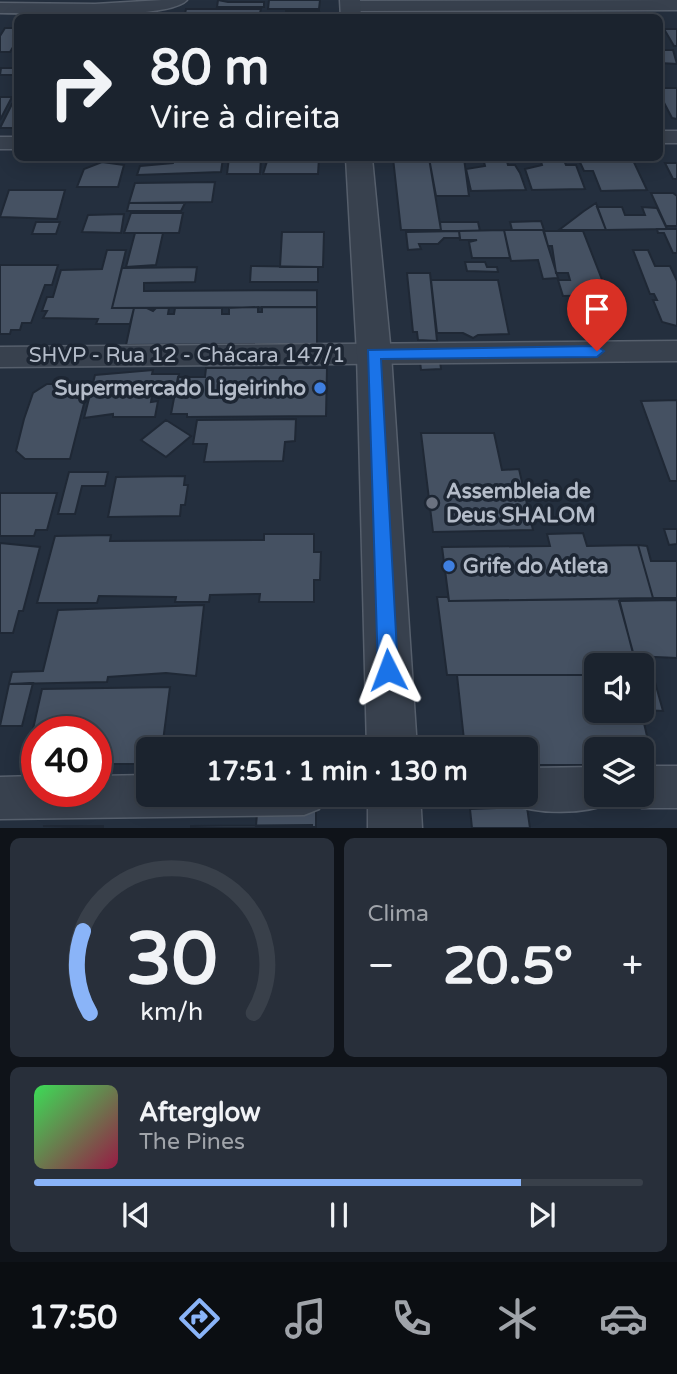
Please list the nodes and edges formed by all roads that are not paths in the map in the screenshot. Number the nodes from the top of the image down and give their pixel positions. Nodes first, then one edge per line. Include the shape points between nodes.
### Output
1 (179, 0) edge
2 (677, 5) edge
3 (0, 8) edge
4 (351, 8) edge
5 (359, 161) edge
6 (677, 351) edge
7 (374, 354) junction
8 (0, 357) edge
9 (390, 737) edge
10 (654, 787) edge
11 (677, 787) edge
12 (584, 788) edge
13 (538, 789) edge
14 (136, 796) edge
15 (0, 798) edge
16 (394, 807) edge
17 (395, 828) edge

1 - 3 street via 144,8
2 - 4 street
5 - 7 street
6 - 7 street, SHVP - Rua 12 - Chácara 147/1
7 - 8 street, SHVP - Rua 12 - Chácara 147/1
7 - 9 street
10 - 11 street
12 - 13 street
14 - 15 street
16 - 17 street

